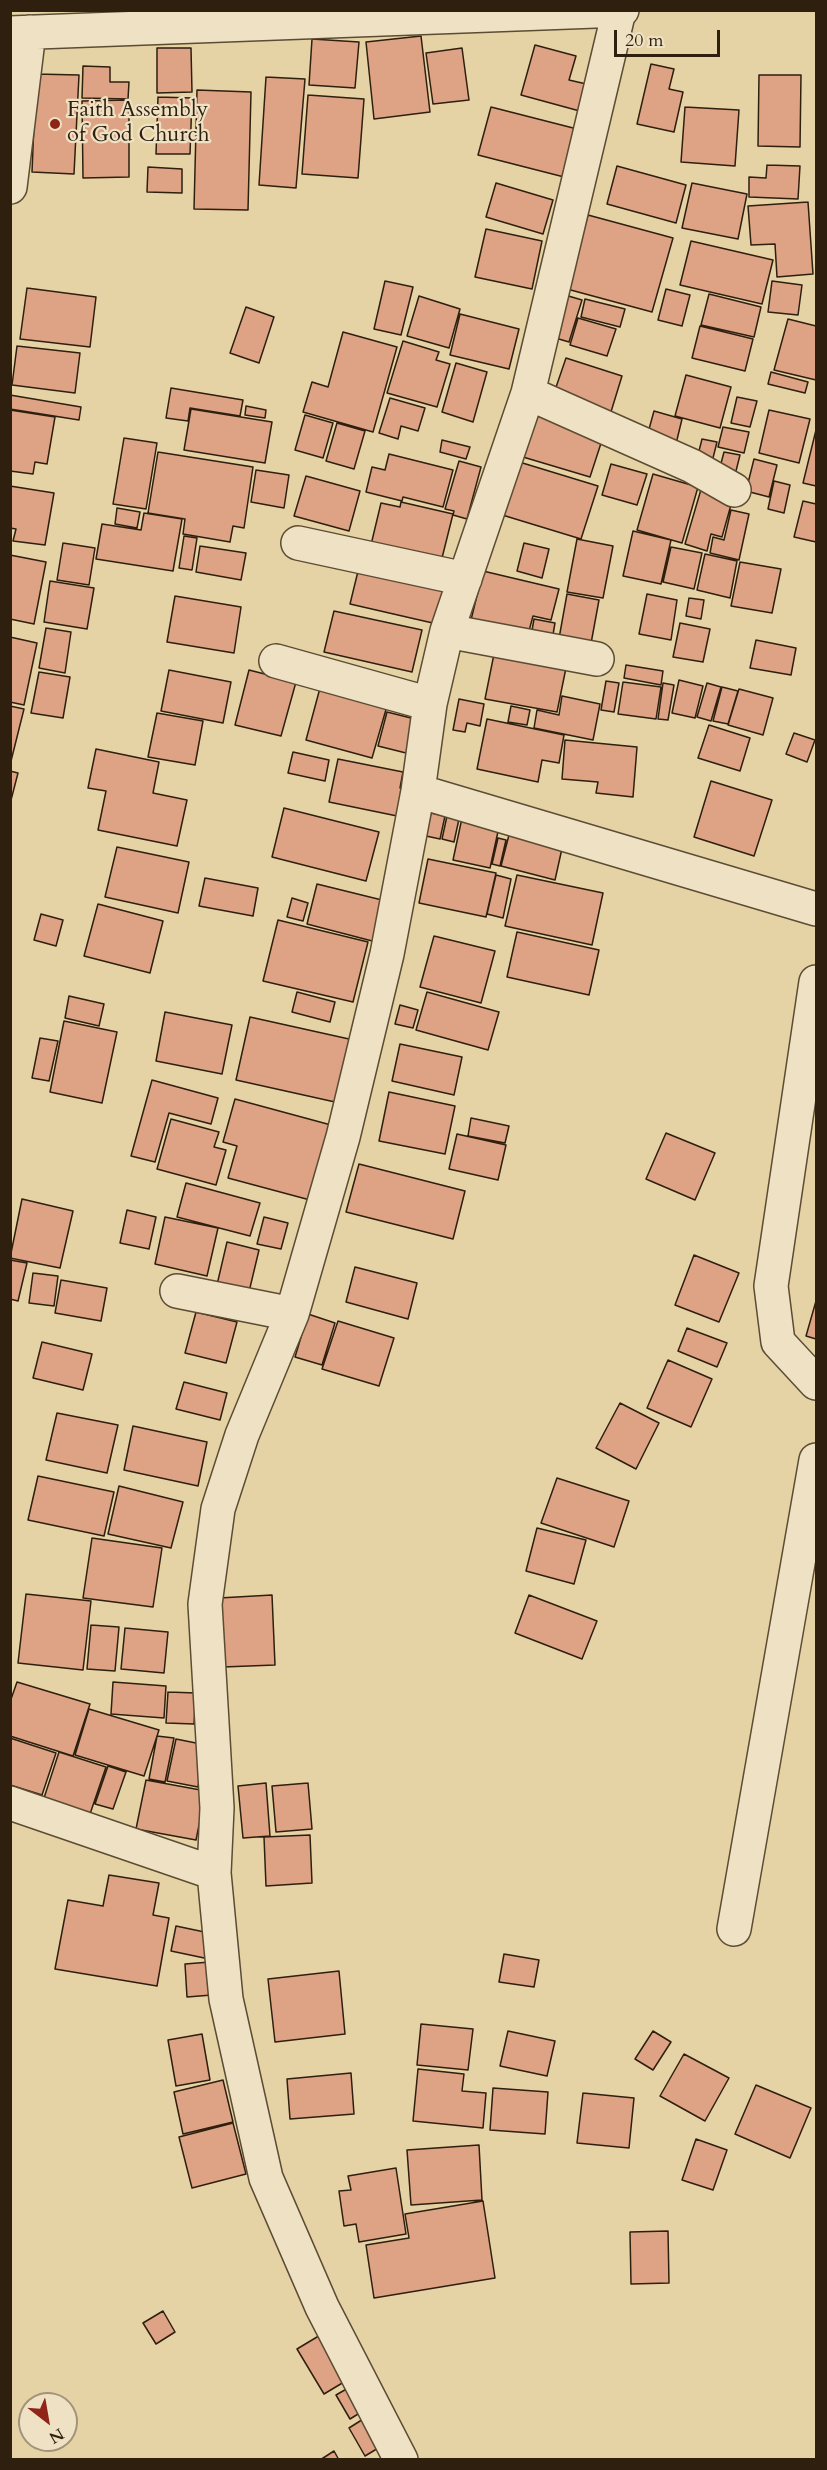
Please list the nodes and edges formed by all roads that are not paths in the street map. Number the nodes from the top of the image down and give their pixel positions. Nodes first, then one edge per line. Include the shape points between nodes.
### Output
1 (620, 11) edge
2 (20, 33) edge
3 (10, 187) edge
4 (528, 393) junction
5 (734, 490) dead end
6 (298, 543) dead end
7 (465, 579) junction
8 (447, 631) junction
9 (597, 659) dead end
10 (276, 661) dead end
11 (430, 704) junction
12 (418, 791) junction
13 (816, 909) edge
14 (816, 982) edge
15 (177, 1291) dead end
16 (292, 1314) junction
17 (816, 1383) edge
18 (816, 1460) edge
19 (10, 1803) edge
20 (214, 1873) junction
21 (734, 1929) dead end
22 (401, 2460) edge

1 - 2 street
1 - 4 street
2 - 3 street
4 - 5 street via 682,462
4 - 7 street
6 - 7 street
7 - 8 street
8 - 9 street
8 - 11 street
10 - 11 street
11 - 12 street
12 - 13 street
12 - 16 street via 374,1011
14 - 17 street via 771,1286 778,1342
15 - 16 street
16 - 20 street via 242,1435 218,1509 205,1604 217,1808
18 - 21 street
19 - 20 street
20 - 22 street via 226,1999 266,2178 322,2307

